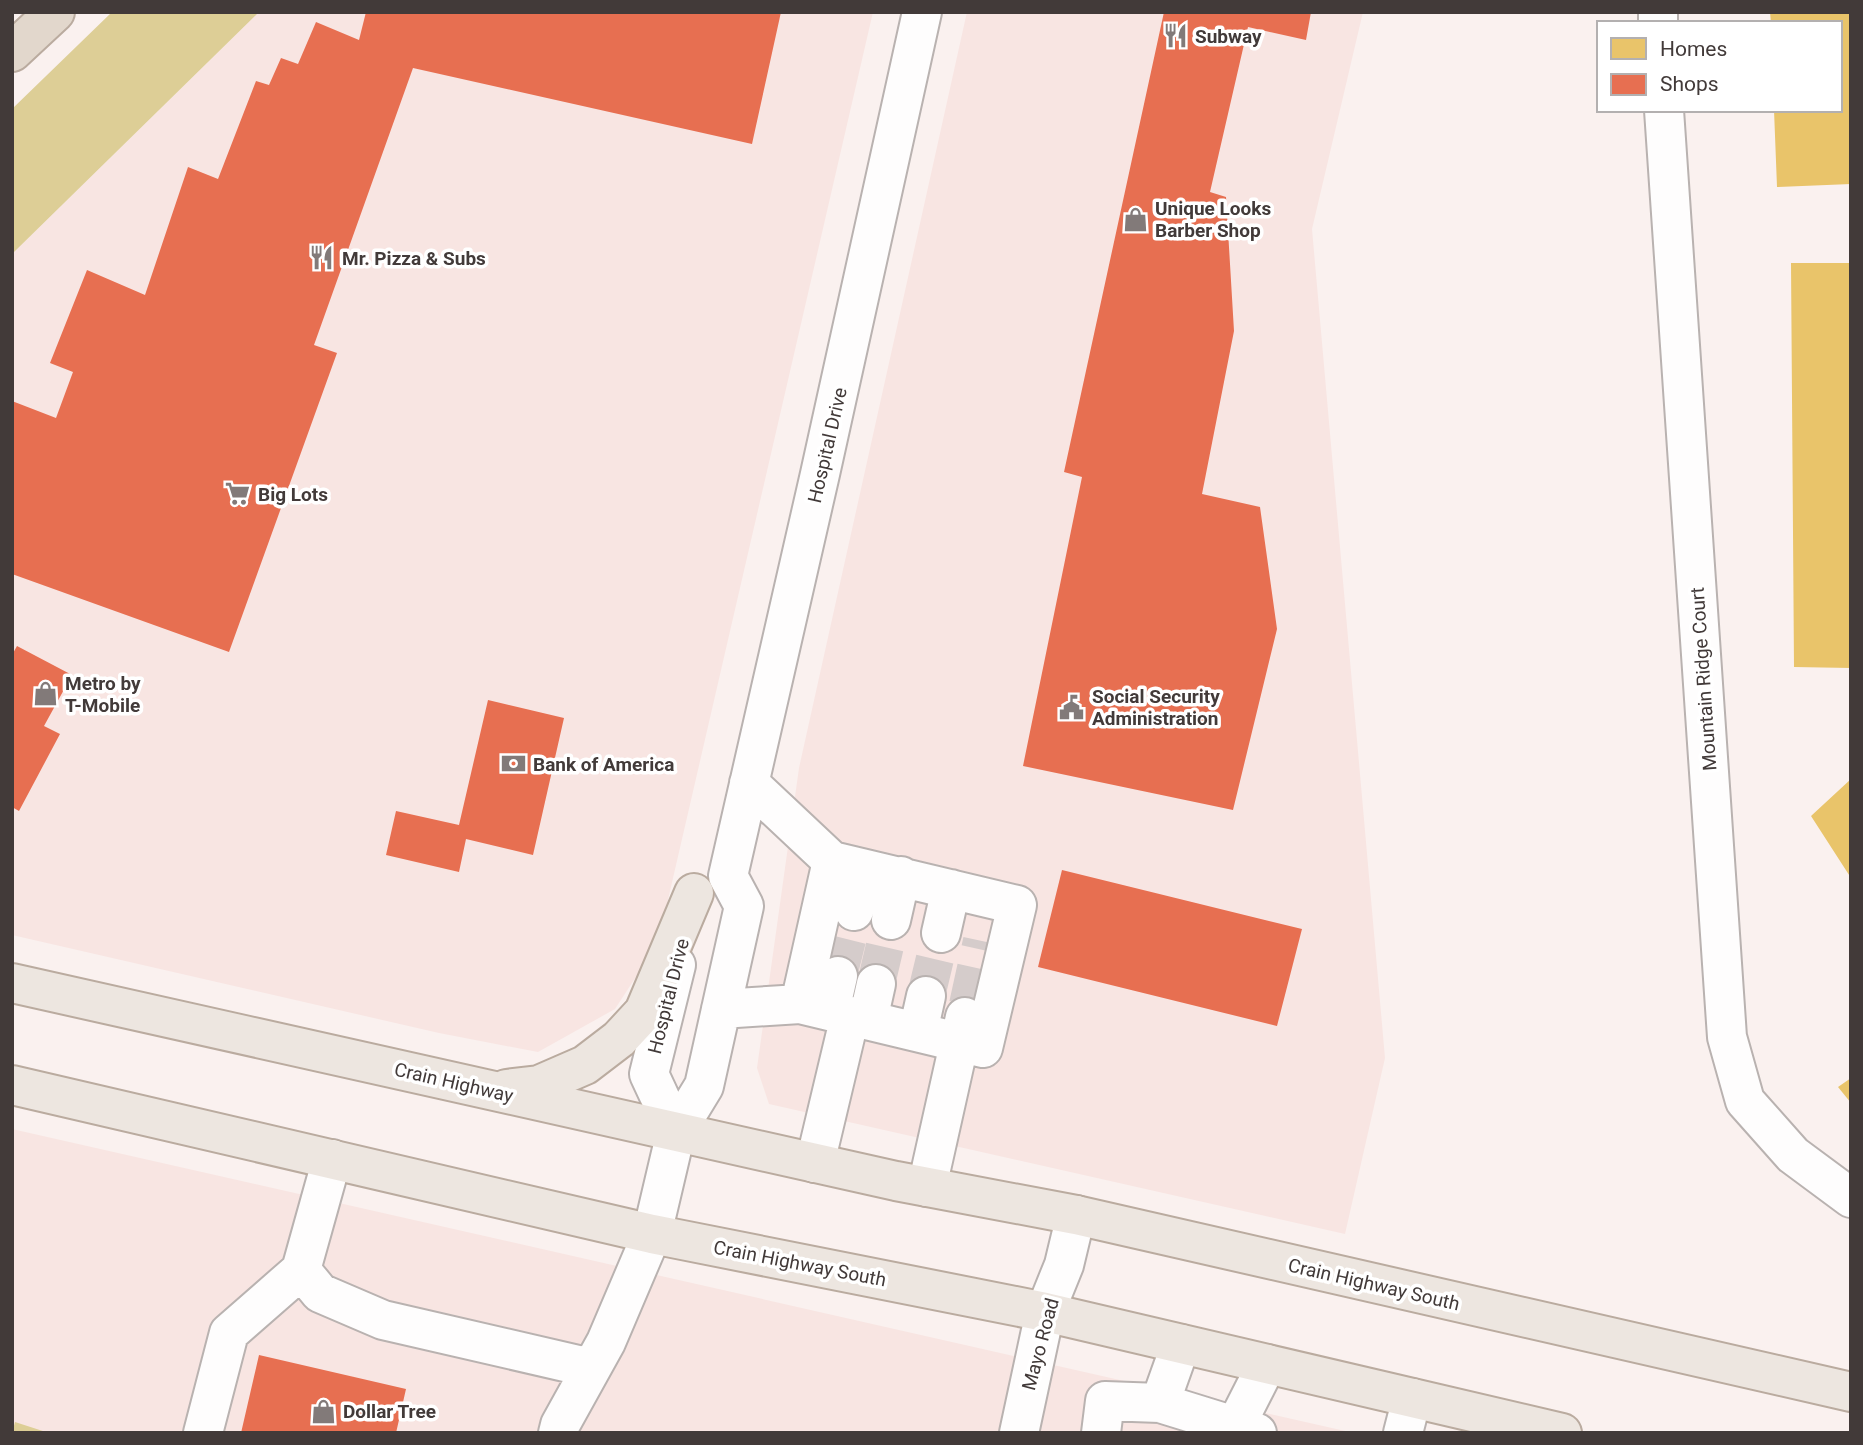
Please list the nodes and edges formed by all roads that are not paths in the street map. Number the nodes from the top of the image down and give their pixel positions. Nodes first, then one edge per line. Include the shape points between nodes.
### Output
1 (55, 12) edge
2 (922, 12) edge
3 (12, 52) edge
4 (1664, 112) edge
5 (749, 783) junction
6 (866, 869) junction
7 (728, 876) junction
8 (951, 889) junction
9 (694, 893) junction
10 (992, 899) junction
11 (855, 911) tunnel mouth
12 (891, 920) tunnel mouth
13 (941, 933) tunnel mouth
14 (982, 941) tunnel mouth
15 (12, 983) edge
16 (926, 996) tunnel mouth
17 (844, 1002) junction
18 (968, 1004) tunnel mouth
19 (721, 1009) junction
20 (918, 1032) junction
21 (959, 1042) junction
22 (12, 1084) edge
23 (492, 1091) junction
24 (676, 1132) junction
25 (332, 1159) junction
26 (815, 1163) junction
27 (911, 1184) junction
28 (1851, 1198) edge
29 (1076, 1215) junction
30 (652, 1234) junction
31 (301, 1270) junction
32 (1045, 1312) junction
33 (1181, 1344) junction
34 (1266, 1364) junction
35 (592, 1368) junction
36 (1851, 1392) edge
37 (1160, 1403) junction
38 (1408, 1415) edge
39 (1246, 1430) edge
40 (203, 1433) edge
41 (558, 1433) edge
42 (1019, 1433) edge
43 (1101, 1433) edge
44 (1562, 1433) edge

1 - 3 highway
2 - 5 street, Hospital Drive
4 - 28 street, Mountain Ridge Court via 1727,1037 1745,1101 1793,1155
5 - 6 street
5 - 7 street, Hospital Drive
6 - 8 street
6 - 11 street
6 - 12 street
6 - 17 street
7 - 9 street
7 - 19 street via 744,906
8 - 10 street
8 - 13 street
9 - 23 main road via 644,1012 619,1039 584,1065 539,1085
9 - 24 street, Hospital Drive via 649,1074
10 - 14 street
10 - 21 street via 1017,905 983,1048
15 - 23 main road, Crain Highway
16 - 20 street
17 - 19 street
17 - 20 street
17 - 26 street
18 - 21 street
19 - 24 street via 704,1086
20 - 21 street
21 - 27 street
22 - 25 main road
23 - 24 main road, Crain Highway
24 - 26 main road, Crain Highway
24 - 30 street
25 - 30 main road
25 - 31 street
26 - 27 main road, Crain Highway
27 - 29 main road, Crain Highway South
29 - 32 street, Mayo Road via 1065,1265
29 - 36 main road, Crain Highway South
30 - 32 main road, Crain Highway South
30 - 35 street
31 - 35 street via 320,1293 383,1320
31 - 40 street via 229,1333
32 - 33 main road, Crain Highway South
32 - 42 street, Mayo Road
33 - 34 main road, Crain Highway South
33 - 37 street
34 - 38 main road, Crain Highway South
34 - 39 street
35 - 41 street
37 - 39 street
37 - 43 street via 1105,1401
38 - 44 main road, Crain Highway South

